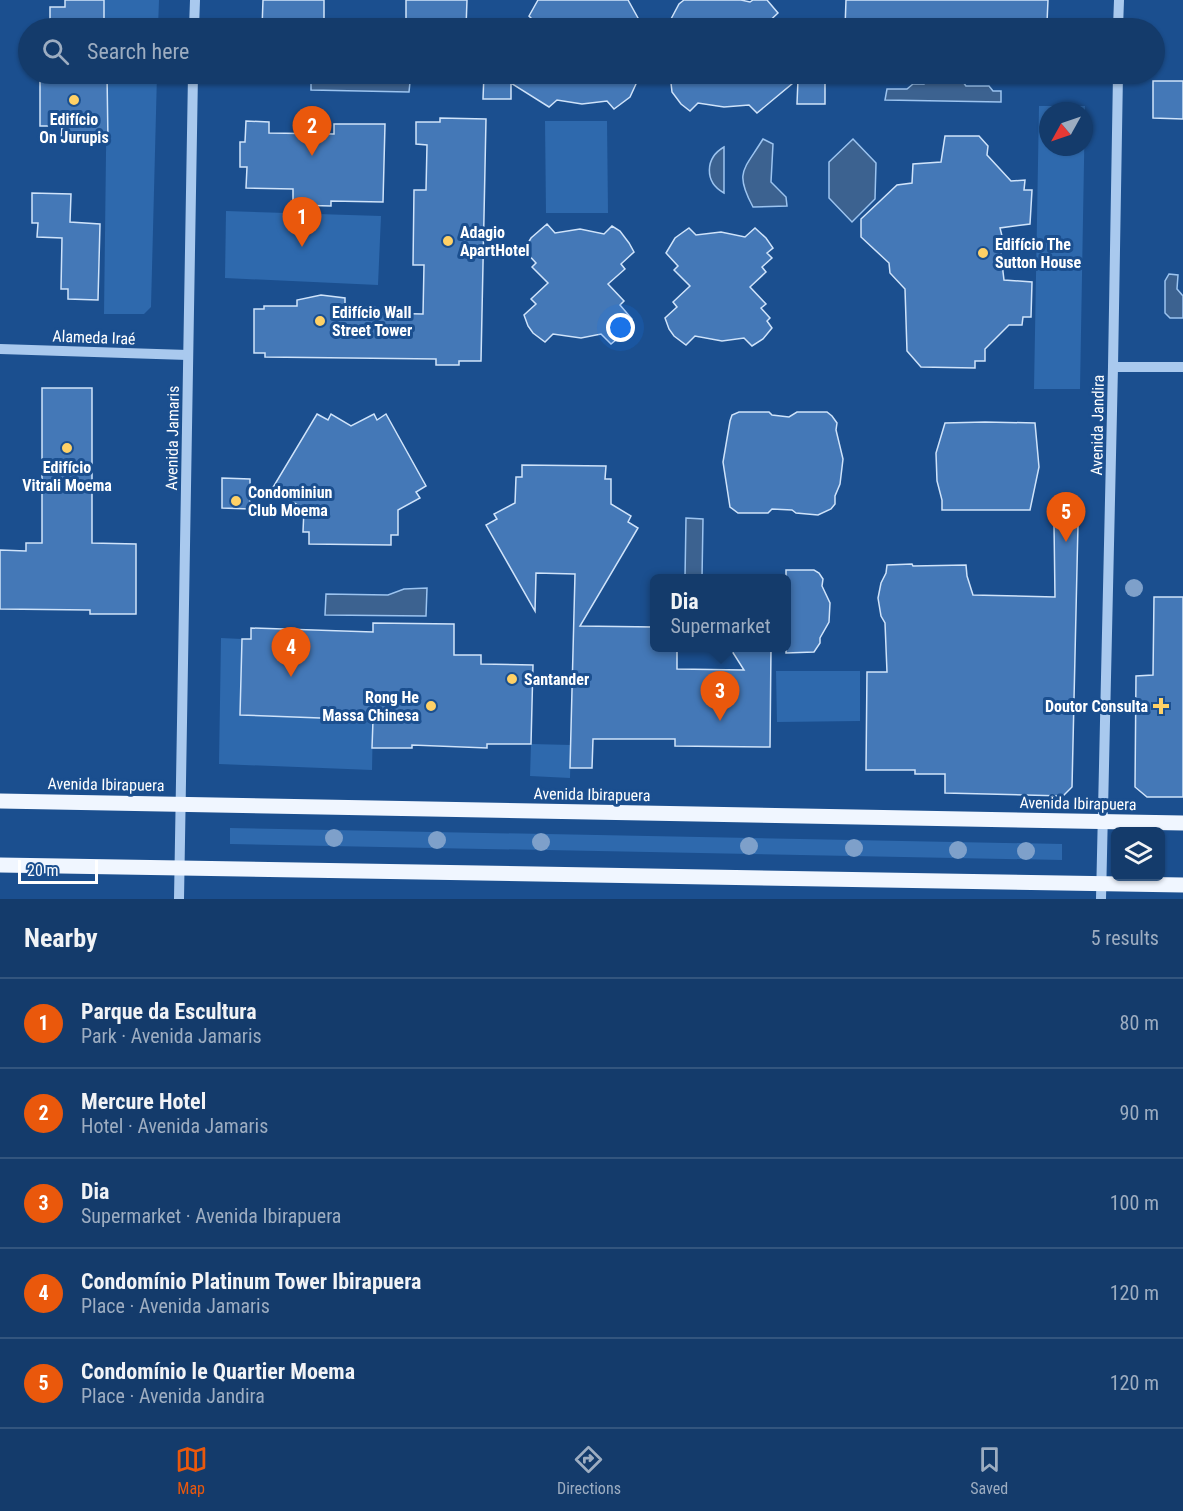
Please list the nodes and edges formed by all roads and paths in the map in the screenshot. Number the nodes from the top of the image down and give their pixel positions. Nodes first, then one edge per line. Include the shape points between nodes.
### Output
1 (195, 0) edge
2 (1119, 0) edge
3 (194, 18) edge
4 (1118, 18) edge
5 (193, 84) edge
6 (1118, 84) edge
7 (0, 349) edge
8 (188, 355) junction
9 (1113, 366) junction
10 (1183, 367) edge
11 (0, 801) edge
12 (181, 804) junction
13 (1102, 821) junction
14 (1183, 823) edge
15 (0, 865) edge
16 (180, 868) junction
17 (1183, 885) edge
18 (1101, 892) edge
19 (179, 899) edge

1 - 3 street
2 - 4 street
5 - 8 street, Avenida Jamaris
6 - 9 street, Avenida Jandira
7 - 8 street, Alameda Iraé
8 - 12 street, Avenida Jamaris
9 - 10 street
9 - 13 street, Avenida Jandira
11 - 12 main road, Avenida Ibirapuera
12 - 13 main road, Avenida Ibirapuera
12 - 16 street, Avenida Jamaris
13 - 14 main road, Avenida Ibirapuera
13 - 18 street, Avenida Jandira
15 - 16 main road
16 - 18 main road
16 - 19 street, Avenida Jamaris
17 - 18 main road

